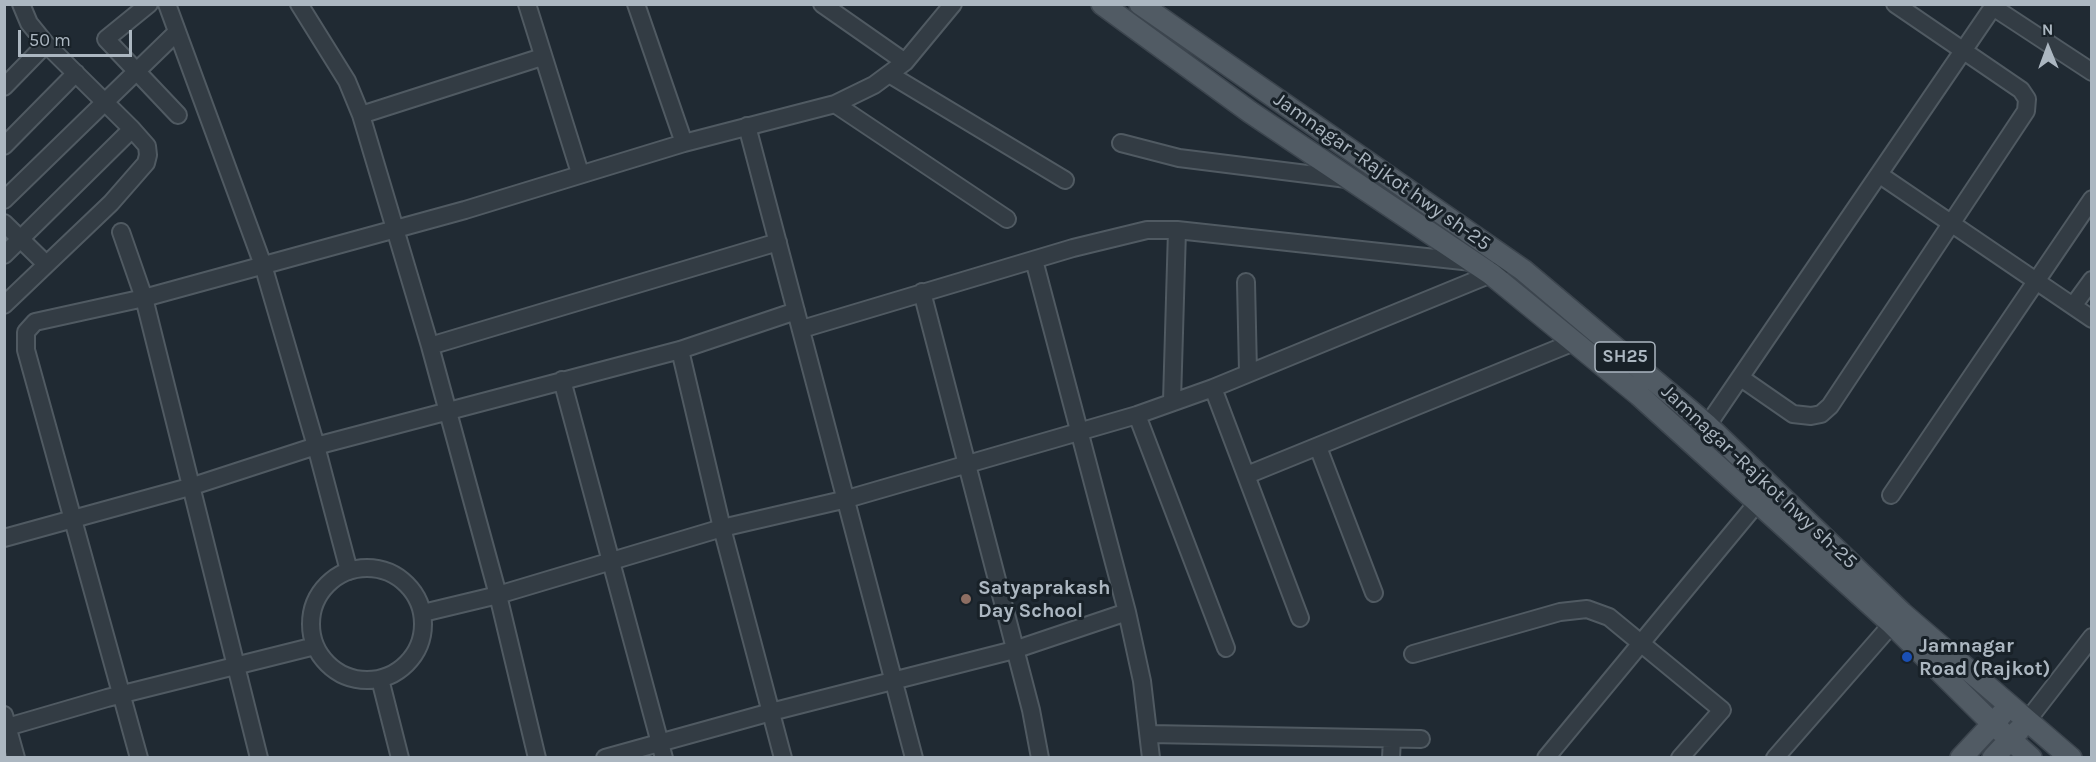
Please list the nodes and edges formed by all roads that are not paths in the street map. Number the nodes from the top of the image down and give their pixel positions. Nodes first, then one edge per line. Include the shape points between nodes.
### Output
1 (21, 4) edge
2 (149, 4) edge
3 (167, 4) edge
4 (527, 4) edge
5 (636, 4) edge
6 (822, 4) edge
7 (953, 4) edge
8 (1102, 4) edge
9 (1140, 4) edge
10 (1895, 4) edge
11 (299, 5) edge
12 (1994, 6) edge
13 (177, 32) junction
14 (46, 45) junction
15 (1963, 50) junction
16 (542, 57) junction
17 (905, 62) junction
18 (2091, 72) edge
19 (76, 73) junction
20 (136, 74) junction
21 (889, 74) junction
22 (4, 87) edge
23 (106, 103) junction
24 (835, 104) junction
25 (178, 115) dead end
26 (361, 115) junction
27 (747, 126) junction
28 (132, 129) junction
29 (684, 143) junction
30 (1121, 143) dead end
31 (4, 146) edge
32 (580, 173) junction
33 (1880, 175) junction
34 (1350, 179) junction
35 (1065, 180) dead end
36 (2091, 199) edge
37 (4, 200) edge
38 (1007, 219) dead end
39 (4, 222) edge
40 (1952, 223) junction
41 (395, 229) junction
42 (1178, 230) junction
43 (121, 232) dead end
44 (21, 239) junction
45 (778, 242) junction
46 (4, 255) edge
47 (1034, 260) junction
48 (1510, 261) junction
49 (1473, 262) junction
50 (46, 264) junction
51 (263, 265) junction
52 (1491, 274) junction
53 (2035, 280) junction
54 (2091, 280) edge
55 (1246, 282) dead end
56 (922, 292) junction
57 (144, 298) junction
58 (4, 305) edge
59 (2073, 306) junction
60 (796, 310) junction
61 (2091, 319) edge
62 (802, 329) junction
63 (1574, 342) junction
64 (430, 346) junction
65 (680, 350) junction
66 (1248, 372) junction
67 (1741, 378) junction
68 (562, 380) junction
69 (1212, 388) junction
70 (1172, 401) junction
71 (447, 411) junction
72 (1137, 416) junction
73 (1707, 425) junction
74 (1080, 433) junction
75 (1694, 445) junction
76 (316, 446) junction
77 (1318, 447) junction
78 (965, 463) junction
79 (1247, 475) junction
80 (193, 486) junction
81 (1891, 495) dead end
82 (847, 499) junction
83 (1757, 503) junction
84 (73, 518) junction
85 (722, 528) junction
86 (4, 538) edge
87 (611, 561) junction
88 (349, 571) junction
89 (1374, 593) dead end
90 (498, 595) junction
91 (1127, 612) junction
92 (423, 613) junction
93 (1300, 618) dead end
94 (1892, 624) junction
95 (2091, 637) edge
96 (1641, 642) junction
97 (315, 646) junction
98 (1226, 648) dead end
99 (1014, 650) junction
100 (1413, 654) dead end
101 (236, 666) junction
102 (380, 680) junction
103 (895, 682) junction
104 (122, 695) junction
105 (2010, 705) junction
106 (771, 712) junction
107 (2027, 721) junction
108 (6, 723) edge
109 (1993, 724) junction
110 (1149, 734) junction
111 (1392, 738) junction
112 (1421, 739) dead end
113 (2011, 740) junction
114 (661, 750) edge
115 (16, 758) edge
116 (139, 758) edge
117 (259, 758) edge
118 (399, 758) edge
119 (537, 758) edge
120 (605, 758) edge
121 (783, 758) edge
122 (915, 758) edge
123 (1040, 758) edge
124 (1151, 758) edge
125 (1391, 758) edge
126 (1546, 758) edge
127 (1680, 758) edge
128 (1775, 758) edge
129 (1961, 758) edge
130 (1993, 758) edge
131 (2031, 758) edge
132 (2071, 758) edge

1 - 14 street via 29,23
2 - 20 street via 106,39
3 - 13 street
4 - 16 street
5 - 29 street
6 - 17 street
7 - 17 street
8 - 34 main road, SH25
9 - 48 main road, Jamnagar -Rajkot hwy sh-25 / SH25
10 - 15 street
11 - 26 street via 346,81
12 - 15 street
12 - 18 street
13 - 20 street
13 - 51 street
14 - 19 street
14 - 22 street
15 - 33 street
15 - 40 street via 2021,90 2027,99 2020,124
16 - 26 street
16 - 32 street
17 - 21 street
19 - 23 street
19 - 31 street
20 - 23 street
20 - 25 street
21 - 24 street
21 - 35 street
23 - 28 street
23 - 37 street
24 - 27 street
24 - 38 street
26 - 41 street
27 - 29 street
27 - 45 street
28 - 44 street
28 - 50 street via 147,146 146,163 111,203
29 - 32 street
30 - 34 street via 1179,158
32 - 41 street
33 - 40 street
33 - 67 street
34 - 49 main road, SH25
36 - 53 street
39 - 44 street
40 - 53 street
40 - 67 street via 1821,414 1793,414
41 - 51 street
41 - 64 street
42 - 47 street via 1147,230
42 - 49 street
42 - 70 street
43 - 57 street
44 - 46 street
44 - 50 street
45 - 60 street
45 - 64 street
47 - 56 street
47 - 74 street
48 - 52 street
48 - 73 main road, Jamnagar -Rajkot hwy sh-25 / SH25
49 - 52 main road, SH25
50 - 58 street
51 - 57 street
51 - 76 street
52 - 63 main road, SH25
52 - 66 street
53 - 59 street
53 - 81 street
54 - 59 street
55 - 66 street
56 - 62 street
56 - 78 street
57 - 80 street
57 - 84 street via 35,322 26,332 26,350
59 - 61 street
60 - 62 street
60 - 65 street
62 - 82 street
63 - 75 main road, SH25
63 - 77 street
64 - 71 street
65 - 68 street
65 - 85 street
66 - 69 street
67 - 73 street
68 - 71 street
68 - 87 street
69 - 70 street
69 - 79 street
70 - 72 street
71 - 76 street
71 - 90 street
72 - 74 street
72 - 98 street
73 - 75 street
73 - 105 main road, Jamnagar -Rajkot hwy sh-25 / SH25 via 1902,613
74 - 78 street
74 - 91 street
75 - 83 main road, SH25
76 - 80 street
76 - 88 street
77 - 79 street
77 - 89 street
78 - 82 street
78 - 99 street
79 - 93 street
80 - 84 street
80 - 101 street
82 - 85 street
82 - 103 street
83 - 94 main road, SH25
83 - 96 street
84 - 86 street
84 - 104 street
85 - 87 street
85 - 106 street
87 - 90 street
87 - 114 street
88 - 92 street via 378,569 404,580
88 - 97 street via 333,579 320,593 311,628
90 - 92 street
90 - 119 street
91 - 99 street
91 - 110 street
92 - 102 street via 424,630 410,662
94 - 109 main road, SH25
94 - 128 street
95 - 107 street
96 - 100 street via 1609,617 1587,609 1560,612
96 - 126 street
96 - 127 street via 1722,710
97 - 101 street
97 - 102 street via 341,674 364,681
99 - 103 street
99 - 123 street
101 - 104 street
101 - 117 street
102 - 118 street
103 - 106 street
103 - 122 street
104 - 108 street
104 - 116 street
105 - 107 main road, Jamnagar -Rajkot hwy sh-25 / SH25
105 - 109 main road
106 - 114 street
106 - 121 street
107 - 113 main road
107 - 132 main road, Jamnagar -Rajkot hwy sh-25 / SH25
108 - 115 street
109 - 113 main road, SH25
109 - 129 main road
110 - 111 street
110 - 124 street
111 - 112 street
111 - 125 street
113 - 130 main road
113 - 131 main road, SH25
114 - 120 street

